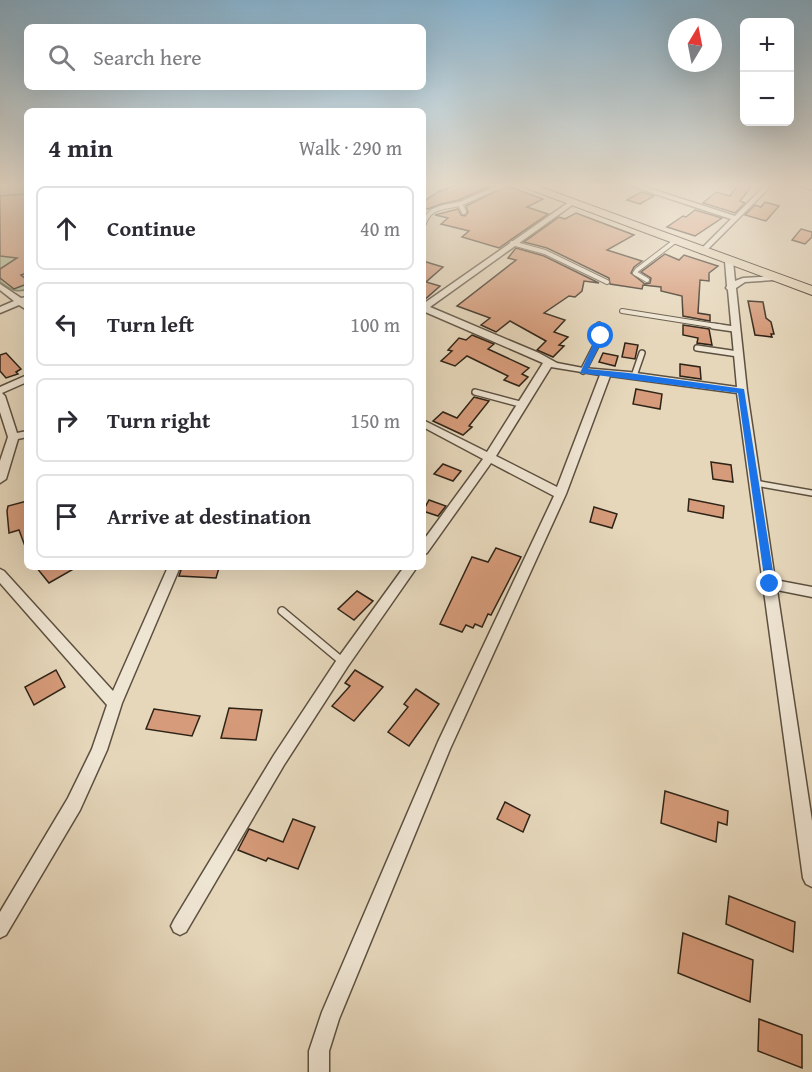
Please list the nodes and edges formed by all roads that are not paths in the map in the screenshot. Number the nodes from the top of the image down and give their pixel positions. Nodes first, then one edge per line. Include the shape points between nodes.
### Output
1 (524, 235) edge
2 (659, 235) edge
3 (719, 235) edge
4 (675, 241) junction
5 (512, 243) junction
6 (704, 251) junction
7 (729, 261) junction
8 (774, 278) junction
9 (647, 280) dead end
10 (607, 282) dead end
11 (0, 286) edge
12 (730, 288) junction
13 (812, 291) edge
14 (24, 301) edge
15 (24, 302) edge
16 (426, 305) edge
17 (426, 308) edge
18 (0, 310) edge
19 (622, 311) dead end
20 (599, 324) dead end
21 (734, 329) junction
22 (697, 348) dead end
23 (642, 353) dead end
24 (738, 354) junction
25 (548, 363) junction
26 (583, 371) junction
27 (606, 374) junction
28 (634, 376) junction
29 (24, 379) edge
30 (0, 391) edge
31 (742, 391) junction
32 (476, 392) dead end
33 (0, 396) edge
34 (520, 404) junction
35 (426, 425) edge
36 (24, 435) edge
37 (13, 437) junction
38 (489, 458) junction
39 (0, 479) edge
40 (754, 483) junction
41 (812, 493) edge
42 (560, 494) junction
43 (426, 546) edge
44 (173, 570) edge
45 (409, 570) edge
46 (0, 574) edge
47 (770, 584) junction
48 (812, 592) edge
49 (282, 611) dead end
50 (343, 662) junction
51 (115, 703) junction
52 (812, 878) edge
53 (180, 926) dead end
54 (0, 929) edge
55 (319, 1072) edge

1 - 5 street
2 - 4 main road
3 - 6 street
4 - 6 main road
4 - 9 lane via 637,270 635,273
5 - 10 lane via 545,252
5 - 16 street
6 - 7 main road
7 - 8 main road
7 - 12 street
8 - 12 street via 743,280
8 - 13 main road
11 - 14 street
12 - 21 street
15 - 18 street
17 - 25 street
19 - 21 lane
20 - 26 lane via 601,336
21 - 24 street
22 - 24 lane
23 - 28 lane
24 - 31 street
25 - 26 street
25 - 34 street
26 - 27 street
27 - 28 street
27 - 42 street
28 - 31 street
29 - 30 street
31 - 40 street
32 - 34 lane
33 - 37 street
34 - 38 street
35 - 38 street
36 - 37 street
37 - 39 street
38 - 42 street
38 - 43 street
40 - 41 lane
40 - 47 street
42 - 55 street via 443,747 329,1018 319,1051
44 - 51 street
45 - 50 street
46 - 51 street
47 - 48 street
47 - 52 street
49 - 50 lane
50 - 53 street
51 - 54 street via 74,804

